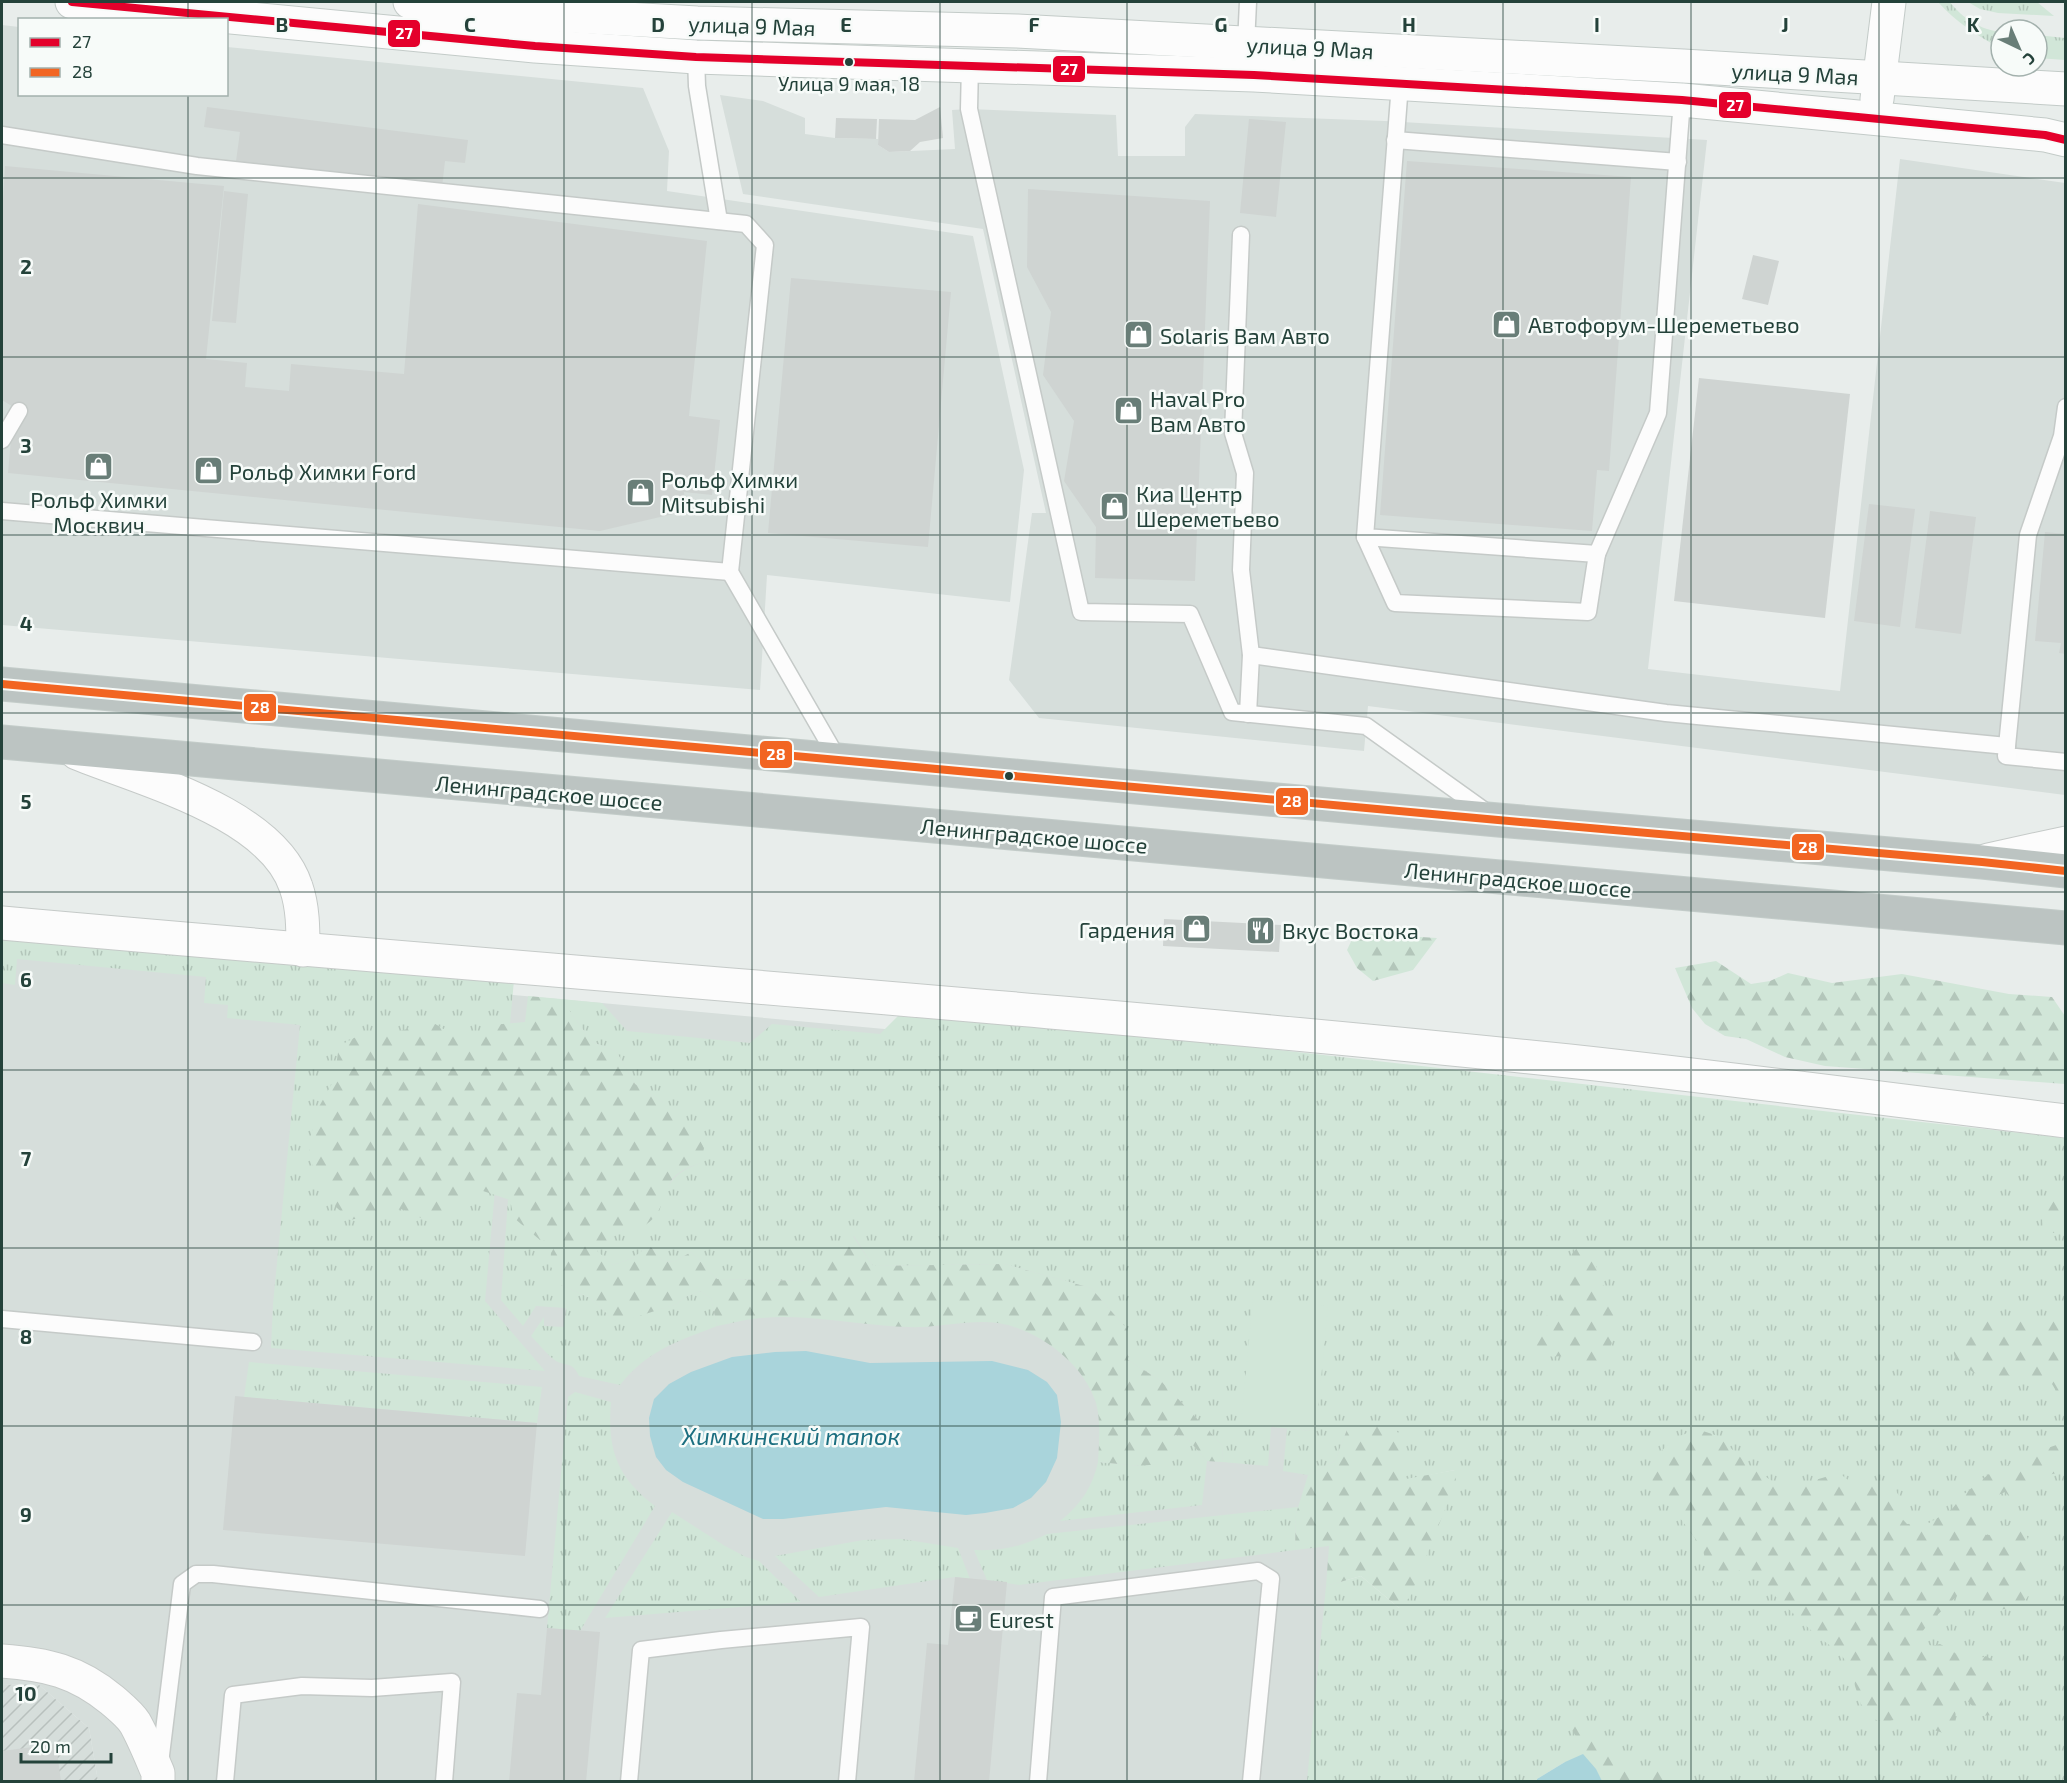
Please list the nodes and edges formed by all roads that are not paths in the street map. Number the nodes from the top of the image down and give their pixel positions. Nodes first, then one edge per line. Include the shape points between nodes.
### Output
1 (72, 2) edge
2 (410, 2) edge
3 (1248, 2) edge
4 (1889, 2) edge
5 (1246, 44) junction
6 (696, 57) junction
7 (970, 65) junction
8 (1879, 78) junction
9 (1400, 84) junction
10 (2066, 89) edge
11 (1682, 100) junction
12 (1875, 119) junction
13 (2, 135) edge
14 (1395, 140) junction
15 (2066, 140) edge
16 (1678, 162) junction
17 (718, 221) junction
18 (1241, 235) dead end
19 (2066, 407) edge
20 (19, 411) dead end
21 (2, 440) edge
22 (2, 511) edge
23 (1365, 537) junction
24 (1597, 554) junction
25 (730, 572) junction
26 (1251, 655) junction
27 (2, 684) edge
28 (1248, 714) junction
29 (2, 742) edge
30 (2007, 746) junction
31 (67, 749) junction
32 (839, 761) junction
33 (2066, 762) edge
34 (1498, 820) junction
35 (2066, 843) edge
36 (1982, 862) junction
37 (2066, 871) edge
38 (2, 924) edge
39 (2066, 928) edge
40 (303, 950) junction
41 (2066, 1121) edge
42 (2, 1319) edge
43 (253, 1341) dead end
44 (540, 1609) dead end
45 (2, 1661) edge
46 (158, 1777) edge
47 (225, 1782) edge
48 (444, 1782) edge
49 (629, 1782) edge
50 (847, 1782) edge
51 (1038, 1782) edge
52 (1251, 1782) edge

1 - 6 main road, улица 9 Мая via 535,46
2 - 5 main road, улица 9 Мая via 697,24 1017,31
3 - 5 lane
4 - 8 main road
5 - 8 main road, улица 9 Мая
6 - 7 main road, улица 9 Мая
6 - 17 lane
7 - 9 main road, улица 9 Мая
7 - 28 lane via 969,109 1081,612 1190,614 1232,712
8 - 10 main road, улица 9 Мая
8 - 12 main road
9 - 11 main road, улица 9 Мая
9 - 14 lane
11 - 12 main road, улица 9 Мая
11 - 16 lane
12 - 15 main road, улица 9 Мая
13 - 17 lane via 197,166
14 - 16 lane
14 - 23 lane
16 - 24 lane via 1658,413
17 - 25 lane via 746,224 765,245
18 - 26 lane via 1233,433 1245,473 1241,570
19 - 30 lane via 2062,436 2028,535
20 - 21 lane
22 - 25 lane
23 - 24 lane
23 - 24 lane via 1395,603 1588,612
25 - 32 lane
26 - 28 lane
26 - 30 lane via 1666,713
27 - 32 highway
28 - 34 lane via 1366,726
29 - 31 highway, Ленинградское шоссе
30 - 33 lane via 2006,756
31 - 39 highway, Ленинградское шоссе
31 - 40 main road via 220,811 263,838 297,887
32 - 34 highway
34 - 36 highway
35 - 36 main road
36 - 37 highway
38 - 40 main road
40 - 41 main road via 902,998 1572,1062
42 - 43 lane
44 - 46 lane via 196,1574 182,1584
45 - 46 main road via 59,1670 99,1689 134,1721
47 - 48 lane via 233,1695 302,1686 372,1688 452,1682
49 - 50 lane via 641,1650 861,1627
51 - 52 lane via 1053,1598 1258,1571 1271,1579

